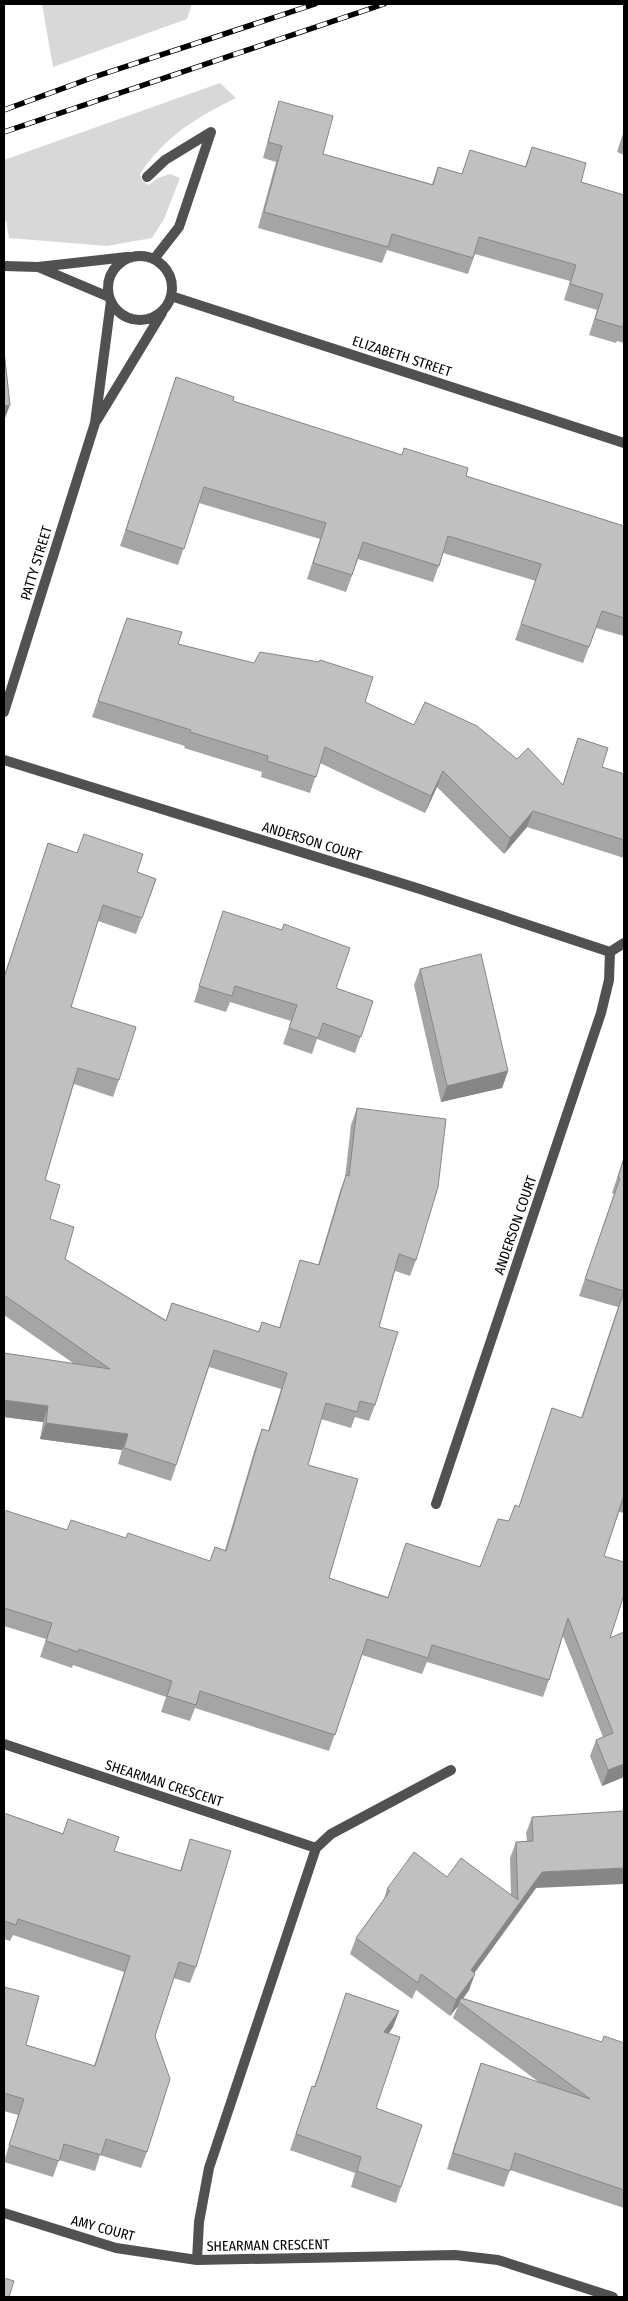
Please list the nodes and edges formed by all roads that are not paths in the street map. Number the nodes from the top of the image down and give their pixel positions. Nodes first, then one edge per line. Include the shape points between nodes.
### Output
1 (148, 177) dead end
2 (128, 257) junction
3 (154, 259) junction
4 (4, 266) edge
5 (38, 267) junction
6 (110, 299) junction
7 (169, 300) junction
8 (95, 423) junction
9 (624, 443) edge
10 (4, 712) edge
11 (4, 760) edge
12 (624, 943) edge
13 (610, 952) junction
14 (436, 1504) dead end
15 (4, 1744) edge
16 (451, 1770) dead end
17 (316, 1848) junction
18 (4, 2214) edge
19 (196, 2260) junction
20 (613, 2297) edge

1 - 3 street via 165,160 211,132 180,227
2 - 3 street via 141,255
2 - 5 street
2 - 6 street via 112,271 108,286
3 - 7 street via 171,277
4 - 5 street
5 - 6 street
6 - 7 street via 118,312 136,320 154,317
6 - 8 street, PATTY STREET
7 - 8 street, PATTY STREET
7 - 9 street, ELIZABETH STREET
8 - 10 street, PATTY STREET
11 - 13 street, ANDERSON COURT via 420,889
12 - 13 street
13 - 14 street, ANDERSON COURT via 609,980 601,1013
15 - 17 street, SHEARMAN CRESCENT
16 - 17 street via 331,1834
17 - 19 street, SHEARMAN CRESCENT via 210,2168 199,2222
18 - 19 street, AMY COURT via 116,2248
19 - 20 street, SHEARMAN CRESCENT via 455,2255 498,2260

